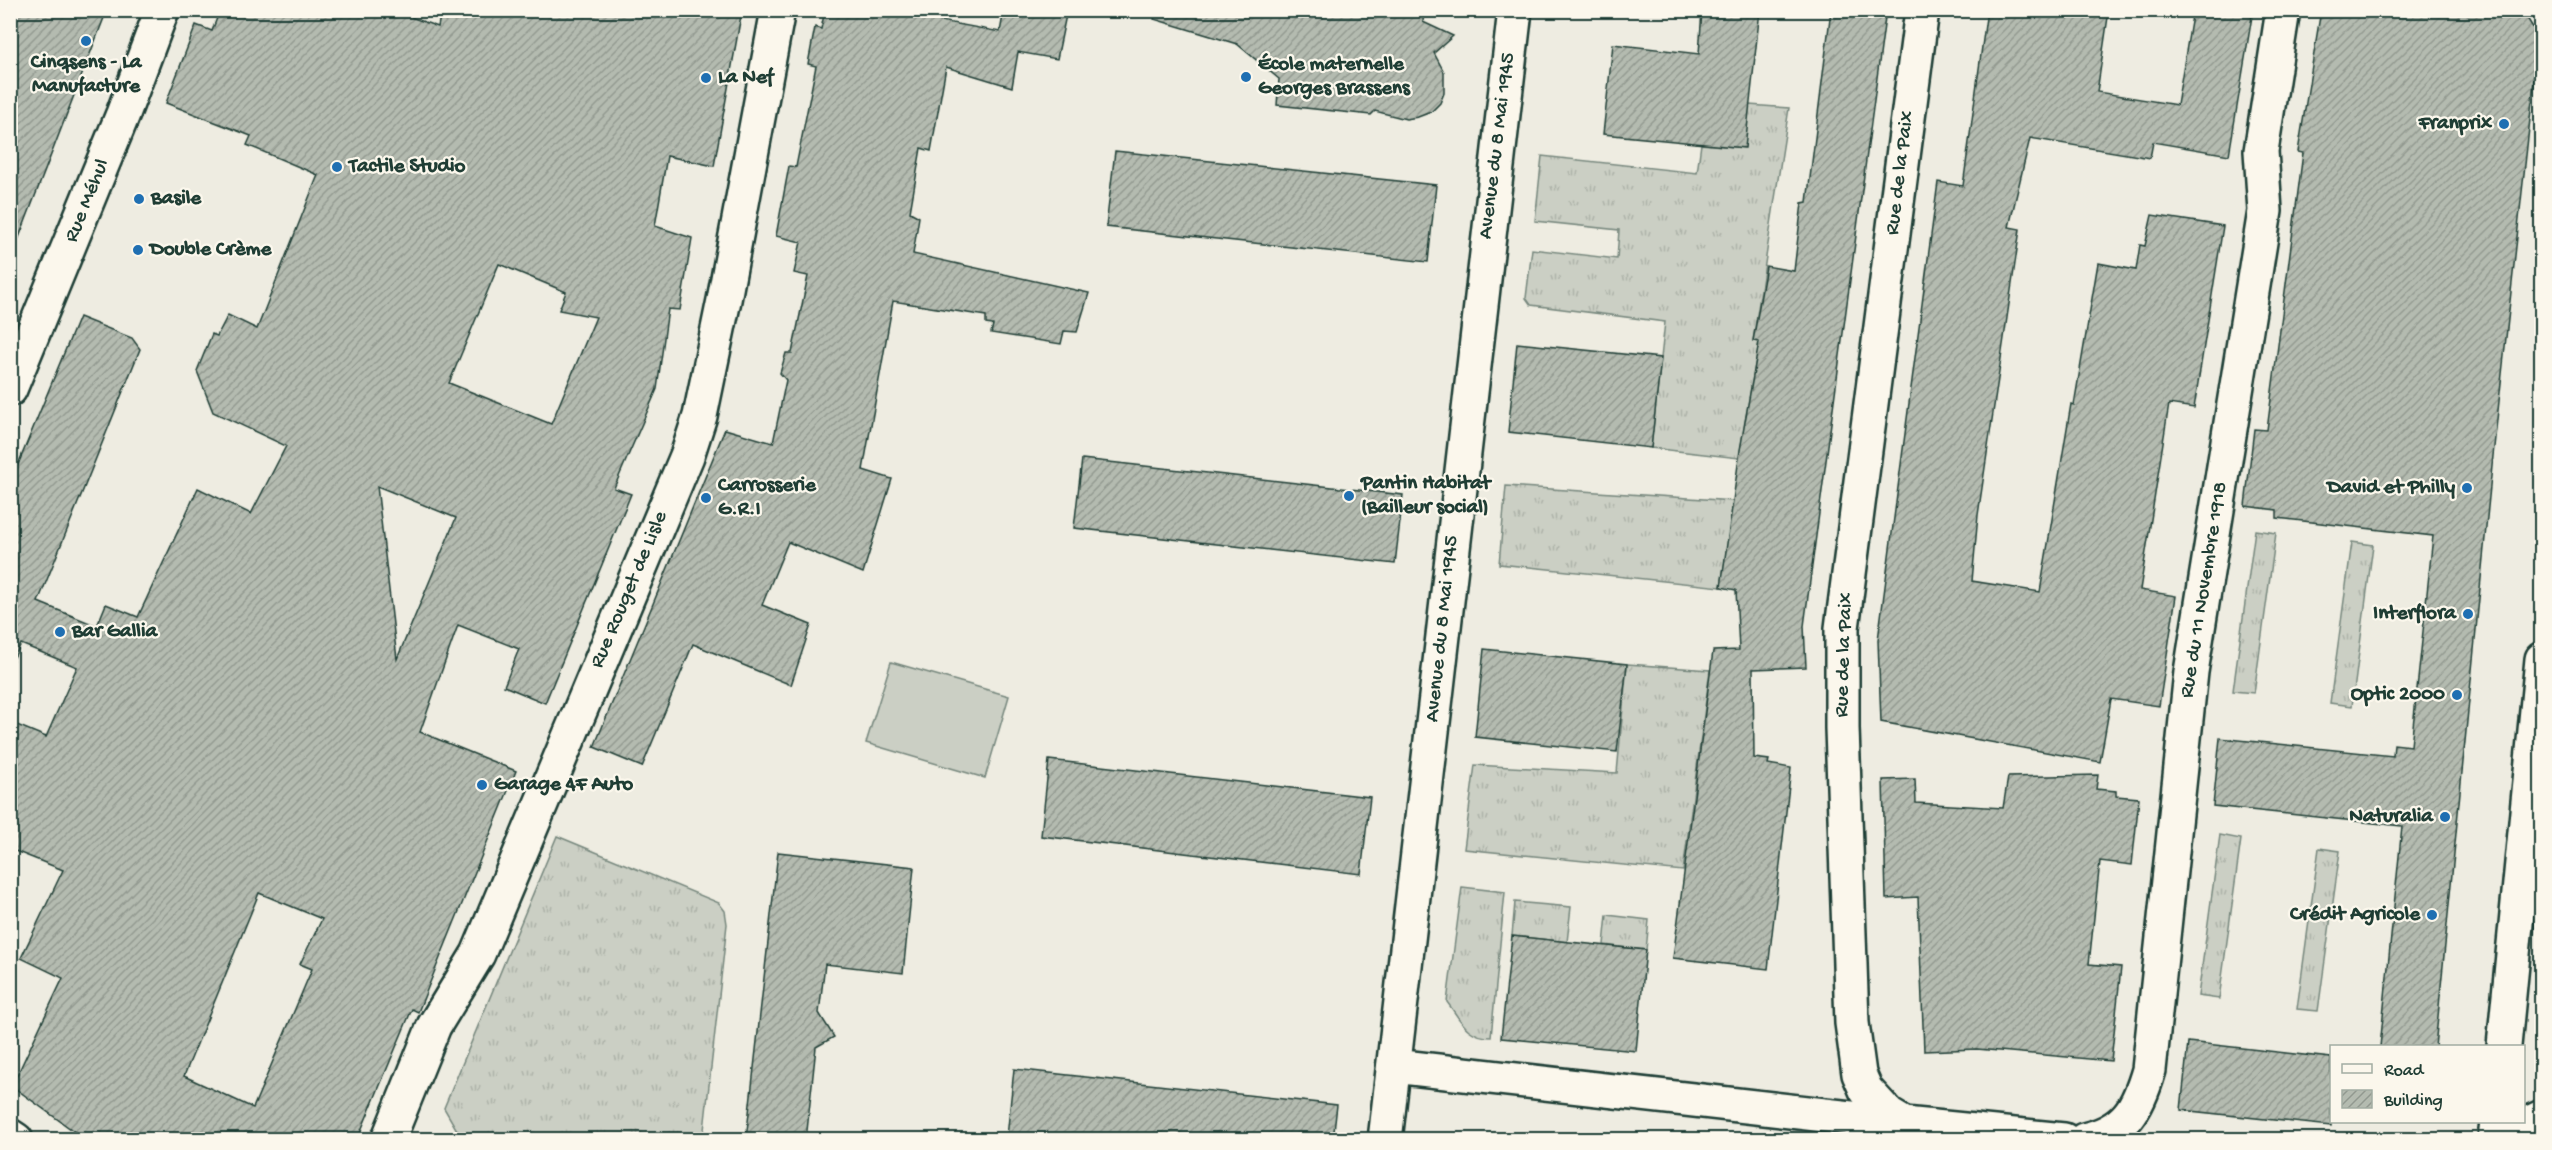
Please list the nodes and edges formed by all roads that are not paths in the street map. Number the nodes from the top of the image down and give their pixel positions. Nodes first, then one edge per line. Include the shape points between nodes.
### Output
1 (162, 10) edge
2 (778, 10) edge
3 (1515, 10) edge
4 (1922, 10) edge
5 (2283, 10) edge
6 (14, 369) edge
7 (2541, 659) edge
8 (2504, 1045) edge
9 (1394, 1066) junction
10 (2541, 1117) edge
11 (2497, 1123) edge
12 (1904, 1124) junction
13 (10, 1136) edge
14 (16, 1140) edge
15 (388, 1140) edge
16 (1385, 1140) edge
17 (2064, 1140) edge
18 (2085, 1140) edge
19 (2495, 1140) edge

1 - 6 street, Rue Méhul via 123,114
2 - 15 street, Rue Rouget de Lisle via 712,358 687,456 478,954 434,1026
3 - 9 street, Avenue du 8 Mai 1945
4 - 12 street, Rue de la Paix via 1842,628 1842,740 1855,1043 1859,1074 1866,1089 1888,1115
5 - 18 street, Rue du 11 Novembre 1918 via 2261,151 2265,211 2191,672 2149,1070 2137,1106 2126,1119 2115,1129
7 - 8 street
9 - 12 street
9 - 16 street, Avenue du 8 Mai 1945
10 - 19 street
11 - 19 street
12 - 17 street
13 - 14 street

